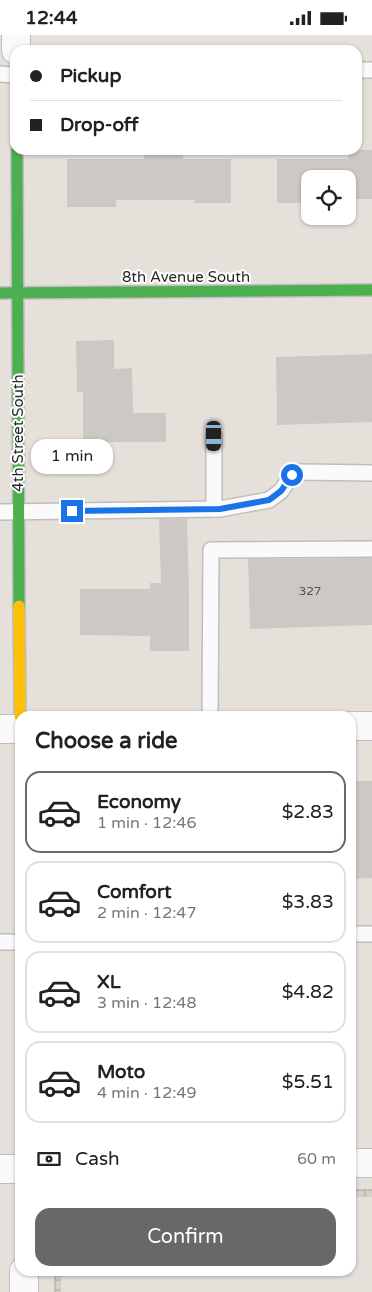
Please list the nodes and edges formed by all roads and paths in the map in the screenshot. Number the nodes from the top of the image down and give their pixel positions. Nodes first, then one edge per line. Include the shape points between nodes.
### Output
1 (16, 155) edge
2 (372, 290) edge
3 (0, 293) edge
4 (18, 293) junction
5 (214, 436) dead end
6 (372, 473) edge
7 (214, 509) junction
8 (0, 512) edge
9 (19, 512) junction
10 (372, 549) edge
11 (20, 711) edge
12 (210, 711) edge
13 (356, 726) edge
14 (372, 726) edge
15 (0, 729) edge
16 (15, 729) edge
17 (356, 934) edge
18 (372, 934) edge
19 (0, 942) edge
20 (15, 942) edge
21 (356, 1163) edge
22 (372, 1163) edge
23 (0, 1169) edge
24 (15, 1169) edge
25 (24, 1276) edge
26 (24, 1292) edge

1 - 4 street, 4th Street South
2 - 4 street, 8th Avenue South
3 - 4 street, 8th Avenue South
4 - 9 street, 4th Street South
5 - 7 lane
6 - 7 lane via 301,472 292,475 281,491 269,500
7 - 9 lane
8 - 9 lane
9 - 11 street, 4th Street South
10 - 12 lane via 211,550
13 - 14 street
15 - 16 street
17 - 18 lane
19 - 20 lane
21 - 22 street
23 - 24 street
25 - 26 street

